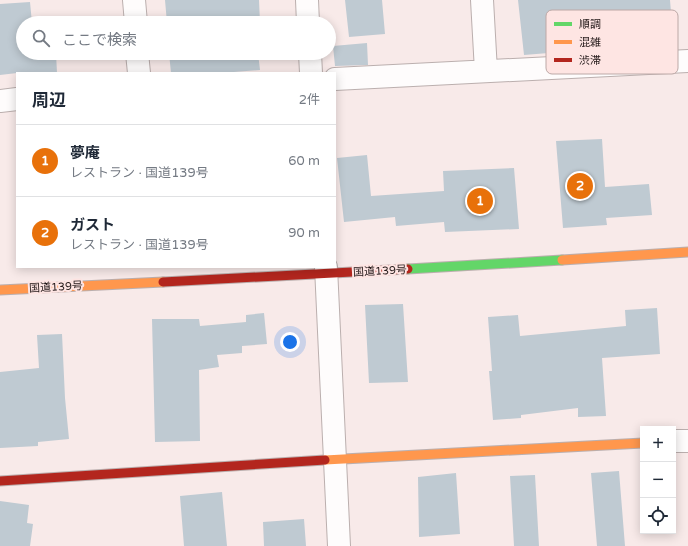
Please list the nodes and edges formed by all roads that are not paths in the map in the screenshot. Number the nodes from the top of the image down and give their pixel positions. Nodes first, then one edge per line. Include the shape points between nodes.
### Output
1 (134, 0) edge
2 (307, 0) edge
3 (482, 0) edge
4 (135, 16) edge
5 (308, 16) edge
6 (138, 60) edge
7 (310, 60) edge
8 (678, 61) edge
9 (688, 61) edge
10 (546, 67) edge
11 (486, 70) junction
12 (139, 72) edge
13 (311, 72) edge
14 (336, 80) edge
15 (16, 99) edge
16 (0, 101) edge
17 (688, 252) edge
18 (327, 270) edge
19 (0, 290) edge
20 (688, 441) edge
21 (676, 442) edge
22 (640, 443) edge
23 (336, 459) junction
24 (0, 481) edge
25 (339, 546) edge

1 - 4 street
2 - 5 street
3 - 11 street
6 - 12 street
7 - 13 street
8 - 9 street
10 - 11 street
11 - 14 street
15 - 16 street
17 - 18 main road, 国道139号
18 - 19 main road, 国道139号
18 - 23 street
20 - 21 street
22 - 23 main road
23 - 24 main road
23 - 25 street

